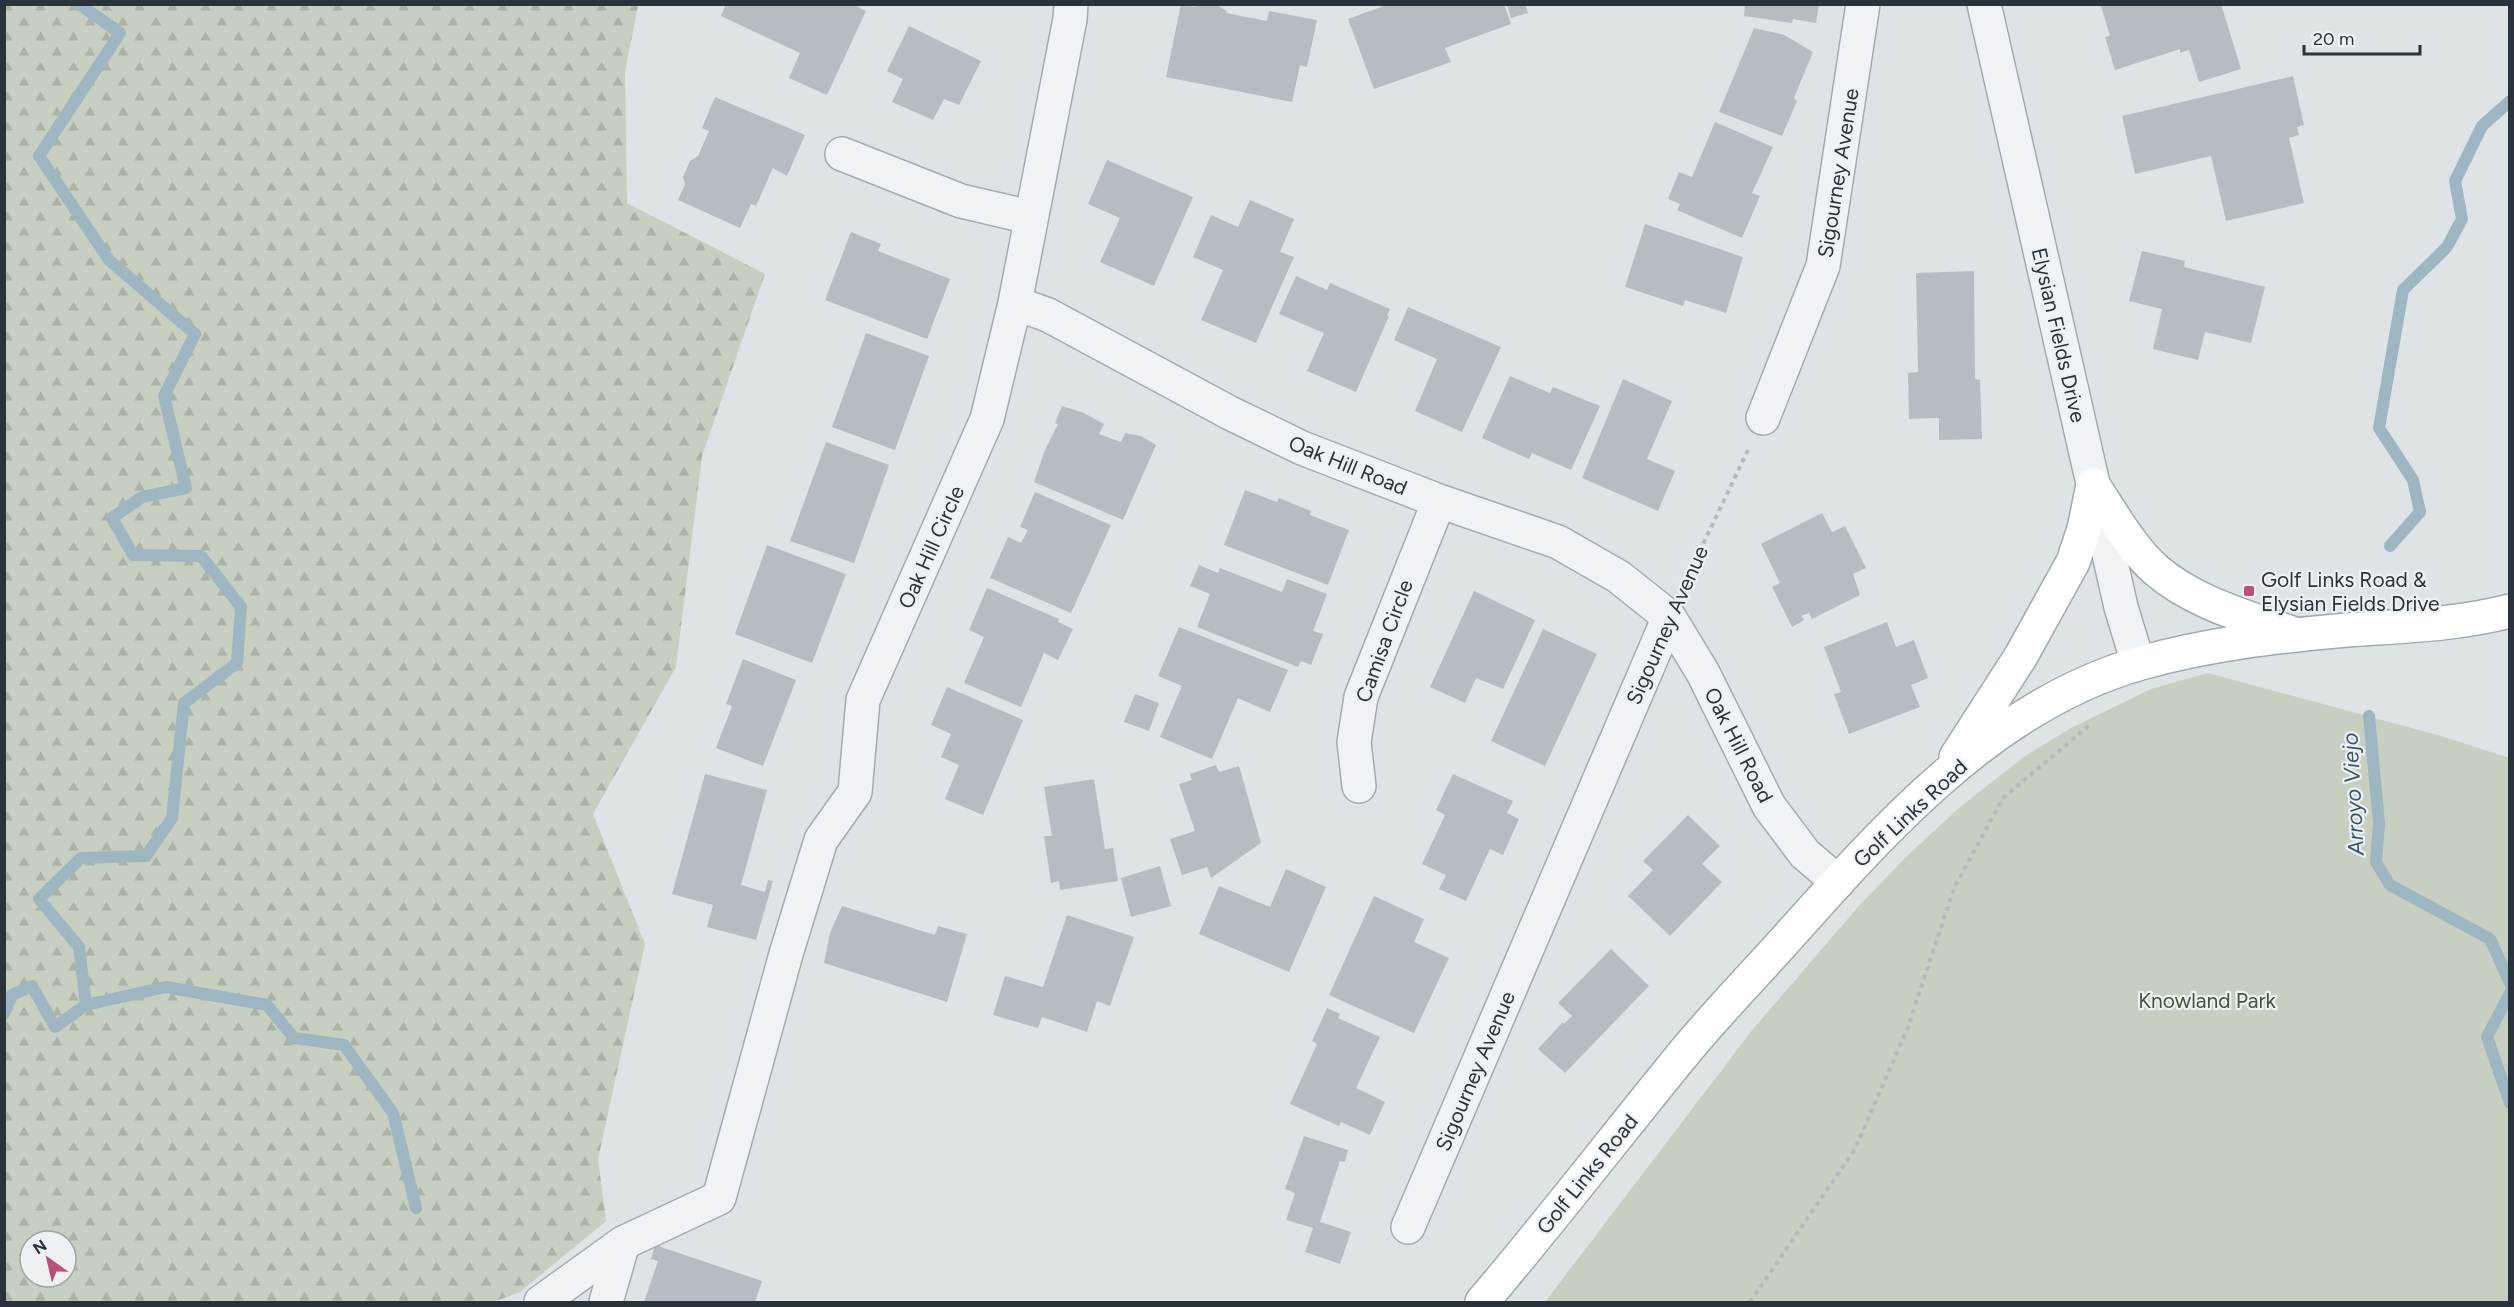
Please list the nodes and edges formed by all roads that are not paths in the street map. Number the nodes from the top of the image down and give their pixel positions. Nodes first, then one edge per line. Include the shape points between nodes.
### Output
1 (1071, 4) edge
2 (1863, 4) edge
3 (1984, 4) edge
4 (842, 154) dead end
5 (1030, 217) junction
6 (1015, 303) junction
7 (1763, 418) road end
8 (2093, 485) junction
9 (1439, 501) junction
10 (2510, 611) edge
11 (1668, 617) junction
12 (2295, 635) junction
13 (2138, 663) junction
14 (1943, 778) junction
15 (1359, 786) dead end
16 (1838, 882) junction
17 (1408, 1227) dead end
18 (623, 1243) junction
19 (541, 1302) edge
20 (606, 1302) edge
21 (1482, 1302) edge

1 - 5 street
2 - 7 street, Sigourney Avenue via 1824,266
3 - 8 street, Elysian Fields Drive
4 - 5 street via 961,201
5 - 6 street
6 - 9 street, Oak Hill Road via 1048,315 1302,448
6 - 18 street, Oak Hill Circle via 987,419 863,700 855,792 821,840 719,1198
8 - 12 main road via 2155,569 2216,605
8 - 13 street, Elysian Fields Drive
8 - 14 main road via 2073,562 2021,656
9 - 11 street, Oak Hill Road via 1558,542 1619,577
9 - 15 street, Camisa Circle via 1361,696 1354,742
10 - 12 main road, Golf Links Road via 2421,626
11 - 16 street, Oak Hill Road via 1703,673 1769,806 1805,854
11 - 17 street, Sigourney Avenue
12 - 13 main road, Golf Links Road via 2206,647
13 - 14 main road, Golf Links Road via 2049,701
14 - 16 main road, Golf Links Road
16 - 21 main road, Golf Links Road via 1686,1051
18 - 19 street
18 - 20 street

